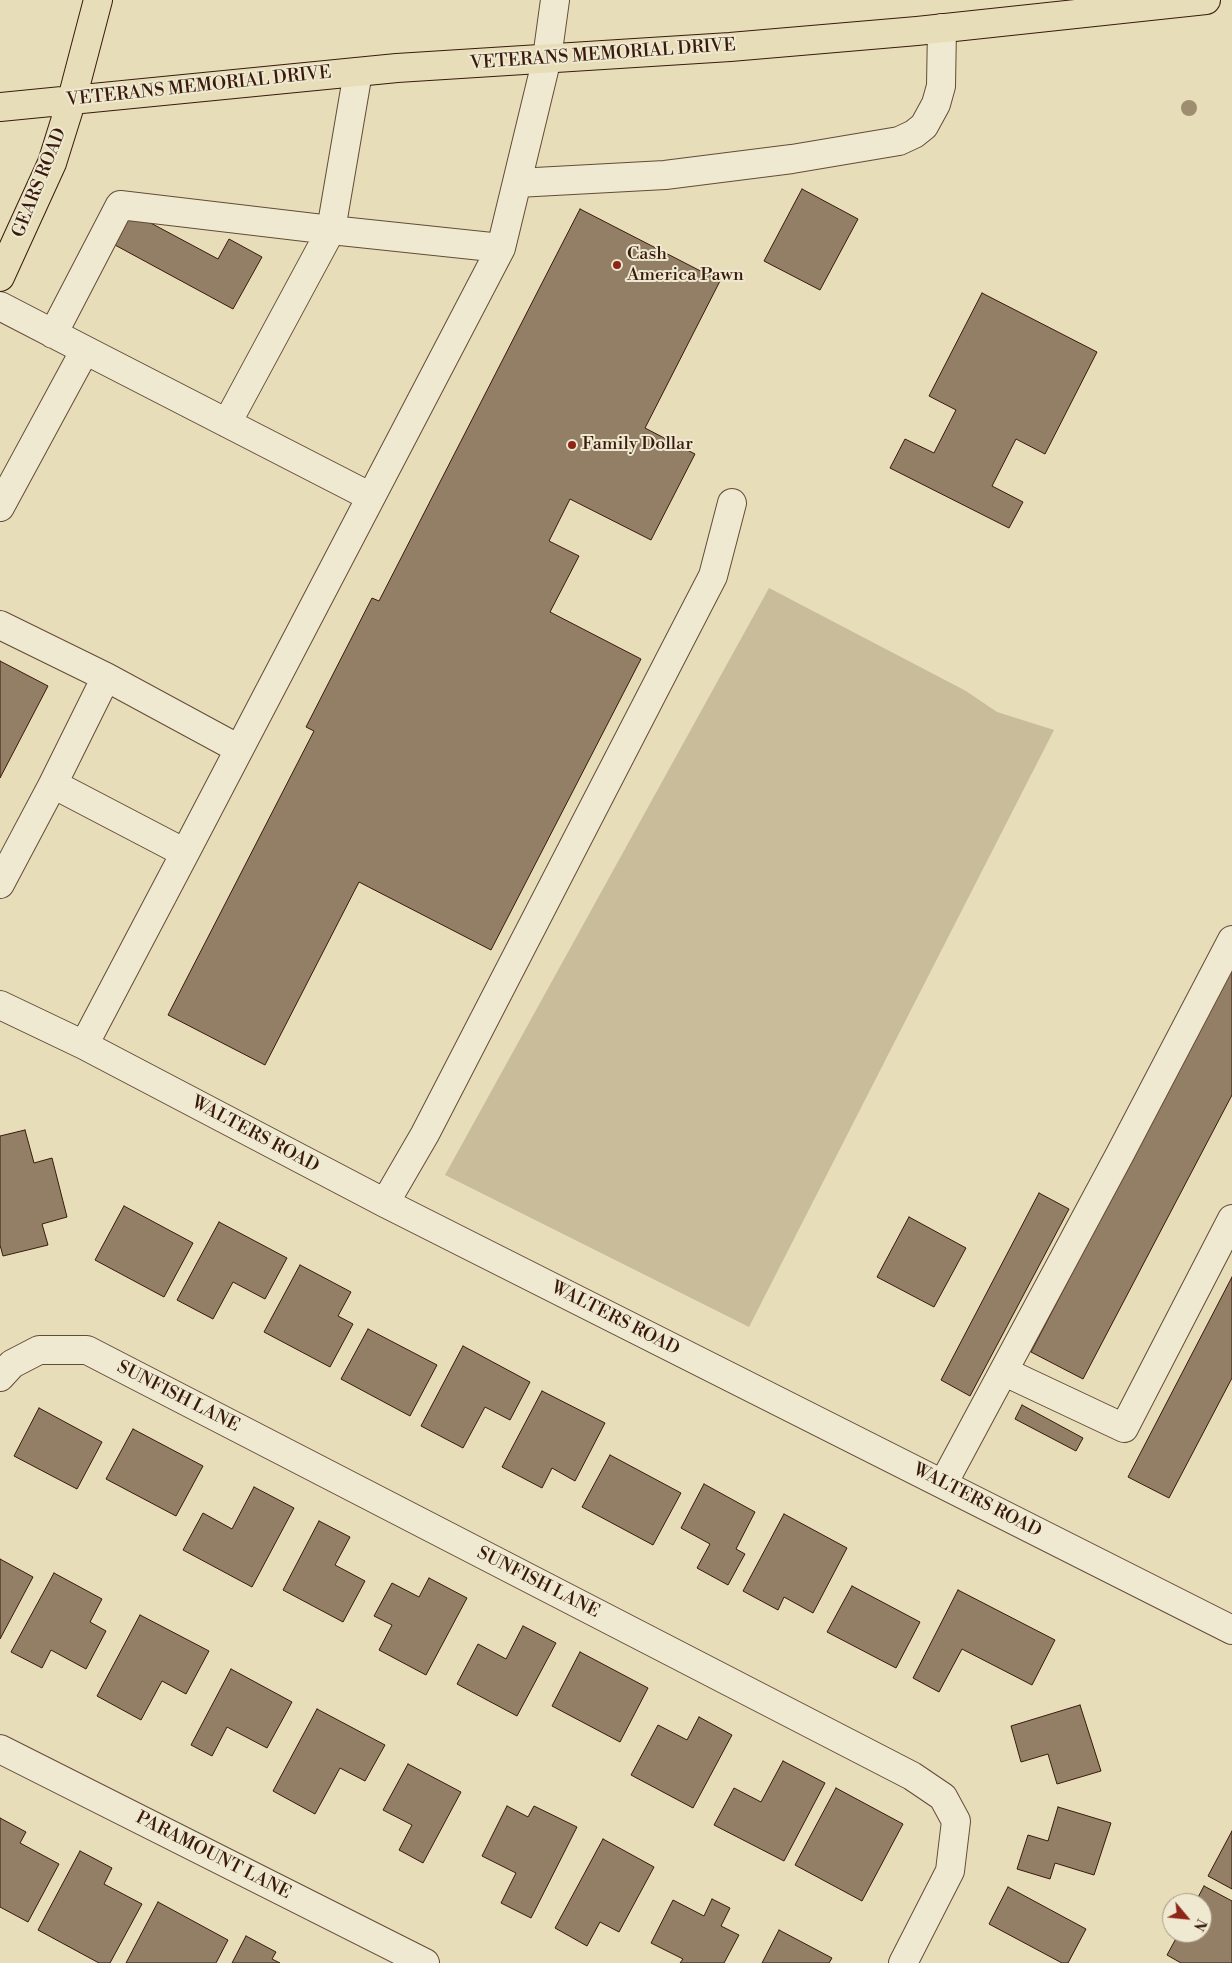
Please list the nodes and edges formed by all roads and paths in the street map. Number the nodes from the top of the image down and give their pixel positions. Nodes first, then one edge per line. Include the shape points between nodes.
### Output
1 (98, 0) edge
2 (555, 0) edge
3 (1206, 0) edge
4 (942, 28) junction
5 (546, 58) junction
6 (358, 72) junction
7 (72, 99) junction
8 (0, 107) edge
9 (517, 183) junction
10 (331, 230) junction
11 (501, 248) junction
12 (2, 271) edge
13 (0, 306) edge
14 (53, 334) junction
15 (85, 350) junction
16 (227, 423) junction
17 (371, 497) junction
18 (732, 504) dead end
19 (0, 507) edge
20 (0, 624) edge
21 (106, 677) junction
22 (239, 749) junction
23 (53, 784) junction
24 (185, 853) junction
25 (0, 884) edge
26 (1232, 940) edge
27 (0, 1005) edge
28 (84, 1046) junction
29 (385, 1202) junction
30 (1232, 1219) edge
31 (1005, 1372) junction
32 (0, 1378) edge
33 (944, 1484) junction
34 (1232, 1630) edge
35 (0, 1749) edge
36 (425, 1963) edge
37 (902, 1963) edge

1 - 7 main road, GEARS ROAD
2 - 5 street
3 - 4 main road, VETERANS MEMORIAL DRIVE
4 - 5 main road, VETERANS MEMORIAL DRIVE via 730,47
4 - 9 street via 940,86 936,104 924,126 899,141 665,175
5 - 6 main road, VETERANS MEMORIAL DRIVE
5 - 9 street
6 - 7 main road, VETERANS MEMORIAL DRIVE
6 - 10 street
7 - 8 main road, VETERANS MEMORIAL DRIVE
7 - 12 main road, GEARS ROAD via 52,162
9 - 11 street
10 - 11 street
10 - 14 street via 120,205
10 - 16 street
11 - 17 street
13 - 14 street
14 - 15 street
15 - 16 street
15 - 19 street
16 - 17 street
17 - 22 street
18 - 29 street via 713,576 430,1126
20 - 21 street
21 - 22 street
21 - 23 street
22 - 24 street
23 - 24 street
23 - 25 street
24 - 28 street
26 - 31 street
27 - 28 street, WALTERS ROAD
28 - 29 street, WALTERS ROAD
29 - 33 street, WALTERS ROAD
30 - 31 street via 1124,1428
31 - 33 street
32 - 37 street, SUNFISH LANE via 12,1364 39,1350 87,1350 912,1776 943,1797 956,1821 950,1871
33 - 34 street, WALTERS ROAD
35 - 36 street, PARAMOUNT LANE

